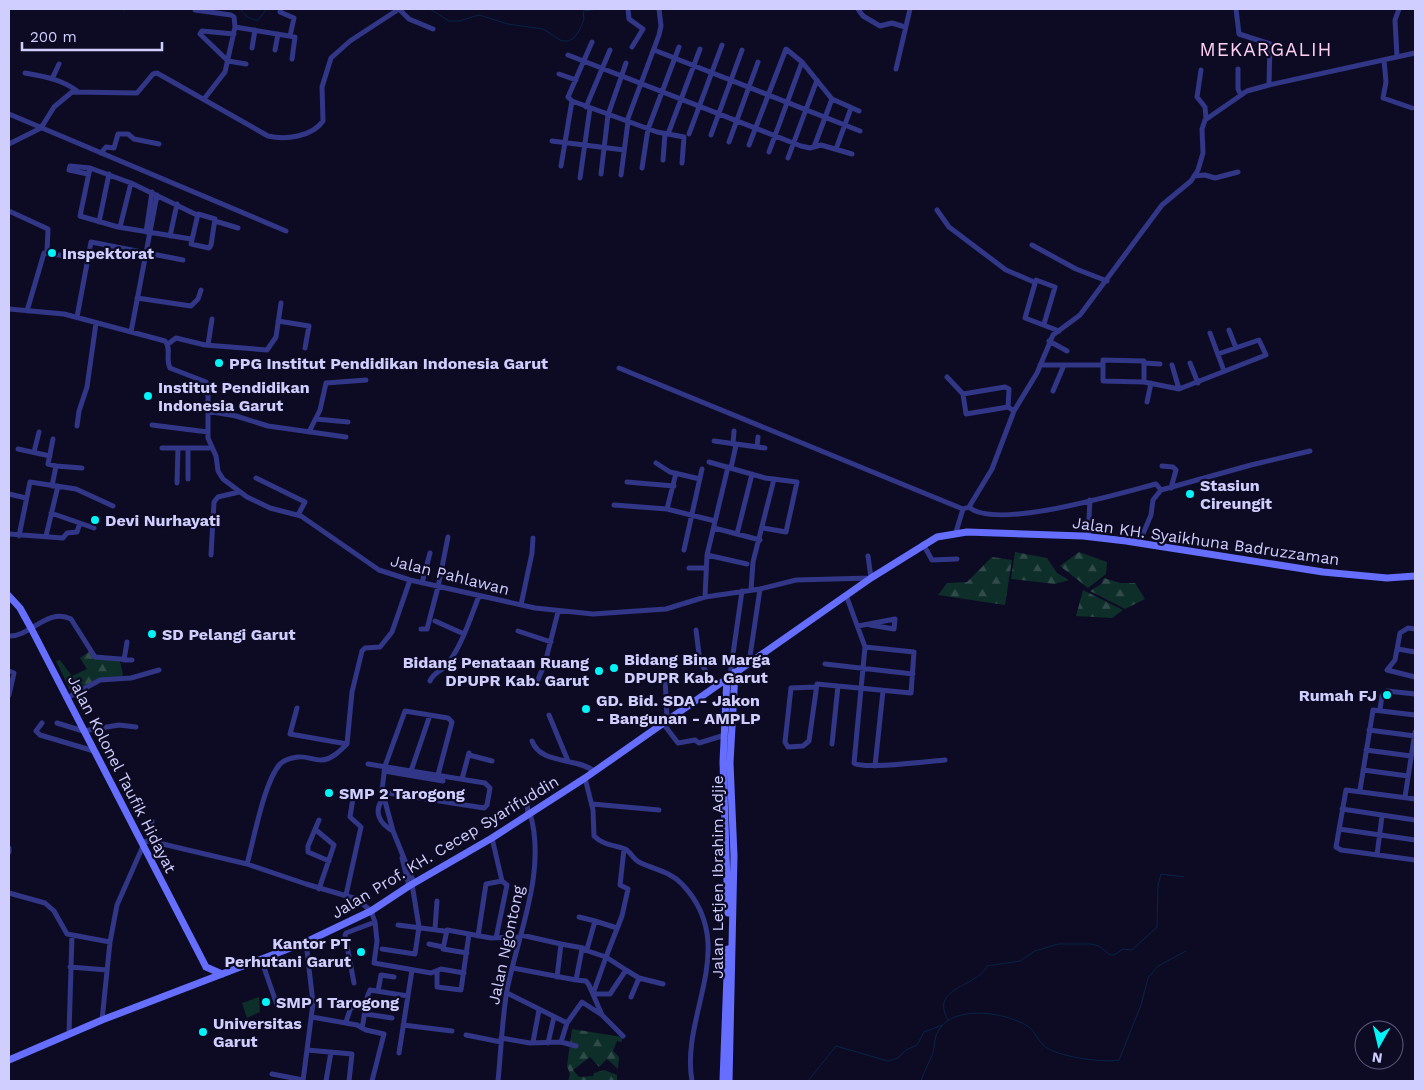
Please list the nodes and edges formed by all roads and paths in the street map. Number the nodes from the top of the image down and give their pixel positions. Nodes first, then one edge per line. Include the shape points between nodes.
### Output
1 (281, 9) edge
2 (399, 9) edge
3 (628, 9) edge
4 (659, 9) edge
5 (858, 9) edge
6 (910, 9) edge
7 (1236, 9) edge
8 (1399, 9) edge
9 (196, 10) dead end
10 (209, 10) edge
11 (235, 27) junction
12 (905, 27) junction
13 (433, 29) dead end
14 (255, 30) junction
15 (234, 34) junction
16 (278, 34) junction
17 (290, 36) junction
18 (592, 42) dead end
19 (722, 45) dead end
20 (632, 47) dead end
21 (679, 47) dead end
22 (252, 48) dead end
23 (700, 49) dead end
24 (275, 50) dead end
25 (610, 50) dead end
26 (654, 50) junction
27 (742, 50) dead end
28 (1415, 54) edge
29 (568, 55) dead end
30 (1397, 57) junction
31 (292, 59) dead end
32 (675, 59) junction
33 (1384, 60) junction
34 (228, 61) junction
35 (584, 61) junction
36 (758, 62) dead end
37 (802, 62) junction
38 (626, 63) dead end
39 (59, 64) dead end
40 (246, 64) dead end
41 (693, 66) junction
42 (603, 68) junction
43 (896, 69) dead end
44 (1238, 69) dead end
45 (1201, 70) dead end
46 (25, 73) dead end
47 (712, 73) junction
48 (559, 74) dead end
49 (622, 76) junction
50 (52, 79) junction
51 (576, 80) junction
52 (731, 80) junction
53 (817, 80) junction
54 (642, 83) junction
55 (1269, 85) junction
56 (750, 88) junction
57 (77, 91) junction
58 (662, 92) junction
59 (769, 95) junction
60 (1241, 95) junction
61 (204, 99) junction
62 (681, 99) junction
63 (832, 100) junction
64 (572, 101) junction
65 (788, 102) junction
66 (700, 106) junction
67 (588, 108) junction
68 (851, 108) junction
69 (1412, 108) dead end
70 (806, 110) junction
71 (859, 111) dead end
72 (719, 113) junction
73 (9, 114) edge
74 (608, 115) junction
75 (825, 117) junction
76 (1206, 118) dead end
77 (737, 120) junction
78 (628, 122) junction
79 (845, 124) junction
80 (40, 128) junction
81 (756, 128) junction
82 (648, 130) junction
83 (860, 131) dead end
84 (667, 134) junction
85 (689, 134) dead end
86 (776, 135) junction
87 (711, 136) dead end
88 (552, 140) dead end
89 (564, 142) junction
90 (730, 142) dead end
91 (9, 144) edge
92 (159, 144) dead end
93 (794, 144) junction
94 (584, 145) junction
95 (749, 145) dead end
96 (814, 147) junction
97 (604, 148) junction
98 (836, 149) junction
99 (624, 150) junction
100 (769, 152) dead end
101 (101, 153) junction
102 (852, 154) dead end
103 (788, 158) dead end
104 (663, 160) dead end
105 (682, 163) dead end
106 (561, 166) dead end
107 (90, 168) junction
108 (642, 168) dead end
109 (1238, 172) dead end
110 (88, 174) junction
111 (109, 174) junction
112 (601, 174) dead end
113 (621, 175) dead end
114 (1194, 176) junction
115 (580, 178) dead end
116 (131, 182) junction
117 (155, 194) junction
118 (177, 204) junction
119 (936, 210) dead end
120 (9, 211) edge
121 (197, 215) junction
122 (215, 221) junction
123 (100, 222) junction
124 (120, 227) junction
125 (238, 228) dead end
126 (286, 231) dead end
127 (148, 232) junction
128 (170, 236) junction
129 (191, 239) junction
130 (1032, 245) dead end
131 (47, 252) junction
132 (147, 254) junction
133 (88, 259) junction
134 (183, 260) dead end
135 (1107, 281) junction
136 (1034, 282) junction
137 (201, 290) dead end
138 (137, 298) junction
139 (281, 303) dead end
140 (9, 309) edge
141 (27, 311) junction
142 (77, 317) junction
143 (212, 319) dead end
144 (278, 321) junction
145 (96, 323) junction
146 (1044, 324) junction
147 (1059, 330) junction
148 (1229, 330) dead end
149 (131, 332) junction
150 (1210, 333) dead end
151 (1049, 341) junction
152 (168, 344) junction
153 (208, 345) junction
154 (305, 348) dead end
155 (1236, 348) junction
156 (1067, 351) dead end
157 (1218, 354) junction
158 (1144, 363) junction
159 (1190, 363) dead end
160 (1160, 364) dead end
161 (1040, 365) junction
162 (1064, 365) junction
163 (1101, 365) junction
164 (1172, 365) dead end
165 (620, 368) dead end
166 (1224, 371) junction
167 (947, 376) dead end
168 (366, 380) dead end
169 (1144, 382) junction
170 (1152, 383) junction
171 (1198, 383) junction
172 (1179, 389) junction
173 (1053, 392) dead end
174 (963, 394) junction
175 (1147, 402) dead end
176 (1008, 408) junction
177 (1014, 410) junction
178 (207, 412) junction
179 (316, 419) junction
180 (348, 422) dead end
181 (152, 425) dead end
182 (76, 426) dead end
183 (734, 431) dead end
184 (39, 432) dead end
185 (208, 432) junction
186 (309, 432) junction
187 (346, 437) dead end
188 (758, 437) dead end
189 (53, 439) dead end
190 (714, 441) dead end
191 (734, 444) junction
192 (756, 447) junction
193 (162, 448) dead end
194 (178, 448) junction
195 (188, 448) junction
196 (211, 448) junction
197 (765, 448) dead end
198 (18, 449) dead end
199 (1310, 451) dead end
200 (34, 452) junction
201 (50, 456) junction
202 (709, 462) dead end
203 (656, 463) dead end
204 (56, 466) junction
205 (1162, 466) dead end
206 (729, 467) junction
207 (82, 468) dead end
208 (702, 469) dead end
209 (676, 473) junction
210 (752, 474) junction
211 (256, 478) dead end
212 (188, 479) dead end
213 (700, 479) junction
214 (774, 479) junction
215 (627, 482) dead end
216 (177, 483) dead end
217 (55, 486) junction
218 (674, 486) junction
219 (1171, 488) junction
220 (1160, 490) junction
221 (239, 492) junction
222 (9, 494) edge
223 (26, 498) junction
224 (1090, 500) junction
225 (614, 505) dead end
226 (113, 506) dead end
227 (969, 507) junction
228 (667, 509) junction
229 (963, 509) junction
230 (51, 512) junction
231 (298, 515) junction
232 (691, 515) junction
233 (715, 521) junction
234 (80, 523) junction
235 (94, 528) dead end
236 (714, 528) junction
237 (763, 528) junction
238 (956, 532) junction
239 (9, 534) edge
240 (737, 534) junction
241 (19, 536) junction
242 (46, 536) junction
243 (448, 537) dead end
244 (1088, 537) junction
245 (533, 538) dead end
246 (760, 540) junction
247 (1139, 543) junction
248 (923, 544) junction
249 (684, 550) dead end
250 (430, 553) dead end
251 (707, 554) junction
252 (211, 555) dead end
253 (868, 556) dead end
254 (957, 559) dead end
255 (747, 564) dead end
256 (689, 568) dead end
257 (705, 568) junction
258 (1415, 576) edge
259 (871, 578) junction
260 (410, 580) junction
261 (422, 583) junction
262 (438, 587) junction
263 (760, 589) junction
264 (751, 590) junction
265 (742, 592) junction
266 (846, 595) junction
267 (9, 596) edge
268 (479, 596) junction
269 (705, 597) junction
270 (521, 605) junction
271 (558, 612) junction
272 (435, 621) dead end
273 (870, 625) dead end
274 (858, 626) junction
275 (31, 628) junction
276 (421, 629) dead end
277 (1415, 629) edge
278 (696, 630) dead end
279 (518, 631) dead end
280 (464, 634) junction
281 (9, 636) edge
282 (127, 642) dead end
283 (550, 642) junction
284 (865, 647) junction
285 (1398, 649) junction
286 (1415, 652) edge
287 (124, 660) junction
288 (132, 660) dead end
289 (749, 662) junction
290 (825, 664) dead end
291 (863, 668) junction
292 (9, 670) edge
293 (159, 670) dead end
294 (731, 674) junction
295 (913, 674) junction
296 (665, 676) dead end
297 (1415, 677) edge
298 (430, 681) dead end
299 (537, 682) dead end
300 (716, 685) junction
301 (838, 686) junction
302 (815, 687) junction
303 (861, 688) junction
304 (9, 691) edge
305 (883, 691) junction
306 (706, 692) junction
307 (1415, 694) edge
308 (67, 698) junction
309 (727, 699) junction
310 (297, 708) dead end
311 (1380, 710) junction
312 (430, 715) junction
313 (549, 715) dead end
314 (1415, 715) edge
315 (664, 721) junction
316 (42, 723) dead end
317 (57, 723) dead end
318 (136, 727) dead end
319 (1369, 730) junction
320 (86, 731) junction
321 (1415, 734) edge
322 (725, 735) junction
323 (532, 740) dead end
324 (347, 744) junction
325 (832, 744) dead end
326 (1366, 750) junction
327 (94, 751) junction
328 (1411, 756) junction
329 (945, 760) dead end
330 (492, 761) dead end
331 (568, 761) junction
332 (368, 764) dead end
333 (874, 766) junction
334 (385, 768) junction
335 (1363, 770) junction
336 (411, 771) junction
337 (594, 771) junction
338 (438, 775) junction
339 (1408, 776) junction
340 (585, 778) junction
341 (462, 779) junction
342 (443, 781) dead end
343 (537, 790) dead end
344 (1360, 790) junction
345 (382, 792) junction
346 (1405, 797) junction
347 (353, 798) dead end
348 (384, 798) junction
349 (1415, 799) edge
350 (592, 804) junction
351 (1342, 809) junction
352 (658, 810) dead end
353 (529, 814) junction
354 (1382, 816) junction
355 (319, 820) dead end
356 (1415, 820) edge
357 (152, 821) dead end
358 (316, 830) junction
359 (1339, 830) junction
360 (393, 831) junction
361 (1379, 835) junction
362 (492, 838) junction
363 (1415, 840) edge
364 (145, 843) junction
365 (9, 848) edge
366 (624, 849) junction
367 (9, 852) edge
368 (1377, 854) junction
369 (1415, 860) edge
370 (329, 861) junction
371 (247, 864) junction
372 (502, 881) junction
373 (411, 884) junction
374 (319, 889) junction
375 (9, 893) edge
376 (346, 895) junction
377 (437, 901) dead end
378 (371, 911) junction
379 (579, 917) dead end
380 (595, 921) junction
381 (375, 922) junction
382 (398, 925) dead end
383 (419, 927) junction
384 (617, 928) junction
385 (435, 929) junction
386 (444, 930) dead end
387 (469, 934) junction
388 (72, 936) junction
389 (478, 936) junction
390 (520, 936) junction
391 (496, 938) junction
392 (110, 942) junction
393 (306, 944) junction
394 (429, 944) dead end
395 (561, 944) junction
396 (443, 946) junction
397 (585, 948) junction
398 (382, 949) dead end
399 (468, 953) junction
400 (606, 958) junction
401 (260, 959) junction
402 (70, 967) junction
403 (206, 967) junction
404 (513, 968) junction
405 (107, 970) junction
406 (412, 970) junction
407 (626, 970) junction
408 (437, 972) junction
409 (464, 973) junction
410 (222, 974) junction
411 (394, 977) dead end
412 (557, 977) junction
413 (639, 978) junction
414 (576, 980) junction
415 (204, 982) junction
416 (354, 983) dead end
417 (664, 984) dead end
418 (378, 991) junction
419 (507, 993) junction
420 (594, 993) junction
421 (408, 996) junction
422 (631, 997) dead end
423 (277, 1005) dead end
424 (539, 1010) junction
425 (365, 1011) junction
426 (602, 1015) junction
427 (312, 1017) junction
428 (554, 1017) junction
429 (392, 1018) dead end
430 (102, 1020) junction
431 (346, 1022) junction
432 (567, 1023) junction
433 (403, 1025) junction
434 (362, 1028) junction
435 (728, 1029) junction
436 (452, 1031) dead end
437 (69, 1034) junction
438 (466, 1035) dead end
439 (623, 1036) dead end
440 (501, 1040) junction
441 (533, 1042) junction
442 (561, 1042) junction
443 (548, 1043) junction
444 (576, 1046) dead end
445 (307, 1050) junction
446 (331, 1052) junction
447 (399, 1053) dead end
448 (9, 1059) edge
449 (272, 1074) dead end
450 (303, 1081) edge
451 (326, 1081) edge
452 (348, 1081) edge
453 (372, 1081) edge
454 (498, 1081) edge
455 (692, 1081) edge
456 (723, 1081) edge
457 (729, 1081) edge

1 - 17 street via 285,16 294,18
2 - 13 street via 409,19
2 - 61 street via 350,41 331,58 322,87 323,121 315,130 287,139 268,136
3 - 20 street via 629,18 643,29
4 - 26 street via 661,26
5 - 12 street via 880,26 892,23
6 - 12 street
7 - 55 street via 1239,34 1270,44
8 - 30 street via 1395,20
9 - 10 street
10 - 11 street via 233,16
11 - 14 street
11 - 15 street
12 - 43 street
14 - 16 street
14 - 22 street
15 - 34 street
15 - 34 street via 200,32
16 - 17 street
16 - 24 street
17 - 31 street via 295,37
18 - 35 street
19 - 47 street
21 - 32 street
23 - 41 street
25 - 42 street
26 - 32 street
26 - 54 street
27 - 52 street
28 - 30 street
29 - 35 street
30 - 33 street
32 - 41 street
32 - 58 street
33 - 55 street
33 - 69 street via 1386,82 1383,98
34 - 40 street
34 - 61 street via 225,72
35 - 42 street
35 - 51 street
36 - 56 street
37 - 53 street
37 - 59 street via 788,49 785,50
37 - 65 street
38 - 49 street
39 - 50 street
41 - 47 street
41 - 62 street
42 - 49 street
42 - 67 street
44 - 60 street
45 - 76 street via 1197,97 1205,106
46 - 50 street
47 - 52 street
47 - 66 street
48 - 51 street
49 - 54 street
49 - 74 street
50 - 57 street
51 - 64 street via 568,97
52 - 56 street
52 - 72 street
53 - 63 street
53 - 70 street
54 - 58 street
54 - 78 street
55 - 60 street
56 - 59 street
56 - 77 street
57 - 61 street via 130,94 137,92 157,73
57 - 80 street via 63,98
58 - 62 street
58 - 82 street
59 - 65 street
59 - 81 street
60 - 114 street via 1205,120 1203,153
62 - 66 street
62 - 84 street
63 - 68 street
63 - 75 street
64 - 67 street
64 - 89 street
65 - 70 street
65 - 86 street
66 - 72 street
66 - 85 street
67 - 74 street
67 - 94 street
68 - 71 street
68 - 79 street
70 - 75 street
70 - 93 street
72 - 77 street
72 - 87 street
73 - 80 street
74 - 78 street
74 - 97 street
75 - 79 street
75 - 96 street
77 - 81 street
77 - 90 street
78 - 82 street
78 - 99 street
79 - 83 street
79 - 98 street
80 - 91 street
80 - 101 street
81 - 86 street
81 - 95 street
82 - 84 street
82 - 108 street
84 - 104 street
84 - 105 street via 685,138
86 - 93 street
86 - 100 street
88 - 89 street
89 - 94 street
89 - 106 street
92 - 101 street via 118,134 114,148 106,147
93 - 96 street
93 - 103 street
94 - 97 street
94 - 115 street
96 - 98 street via 821,145
97 - 99 street
97 - 112 street
98 - 102 street
99 - 113 street
101 - 126 street
107 - 110 street
107 - 110 street via 70,166 69,170
107 - 111 street
109 - 114 street via 1215,178
110 - 123 street via 80,214
111 - 116 street
111 - 123 street
114 - 135 street via 1162,204
116 - 117 street
116 - 124 street
117 - 118 street
117 - 127 street
118 - 121 street
118 - 128 street
119 - 136 street via 950,226 1006,270
120 - 131 street via 48,229
121 - 122 street via 214,218
121 - 129 street
122 - 125 street
122 - 129 street via 210,247 193,245
123 - 124 street
124 - 127 street
127 - 128 street
127 - 132 street
128 - 129 street
130 - 135 street via 1076,270
131 - 133 street
131 - 141 street via 43,255
132 - 133 street via 94,241 90,245
132 - 134 street
132 - 138 street
133 - 142 street
135 - 147 street via 1080,315
136 - 146 street via 1025,318
136 - 146 street via 1039,280 1055,287
137 - 138 street via 198,300 191,306
138 - 149 street
139 - 144 street
140 - 141 street
141 - 142 street
142 - 145 street
143 - 153 street
144 - 153 street via 276,337 267,350
144 - 154 street via 309,326
145 - 149 street
145 - 182 street via 87,388 78,410
146 - 147 street
147 - 151 street
148 - 155 street
149 - 152 street via 158,337
150 - 157 street
151 - 156 street
151 - 161 street
152 - 153 street via 176,338
152 - 178 street, Jalan Pahlawan via 170,368 206,382
155 - 157 street
155 - 166 street via 1261,340 1266,355
157 - 166 street
158 - 160 street
158 - 163 street via 1103,360
158 - 169 street
159 - 171 street
161 - 162 street
161 - 177 street
162 - 163 street
162 - 173 street
163 - 169 street via 1105,382
164 - 172 street
165 - 229 street
166 - 171 street
167 - 174 street
168 - 179 street via 326,383
169 - 170 street
170 - 172 street
170 - 175 street
171 - 172 street
174 - 176 street via 968,415
174 - 176 street via 1005,387 1009,389
176 - 177 street
177 - 227 street via 992,469
178 - 185 street, Jalan Pahlawan
178 - 186 street
179 - 180 street
179 - 186 street
181 - 185 street
183 - 191 street
184 - 200 street
185 - 196 street, Jalan Pahlawan
186 - 187 street
188 - 192 street
189 - 201 street
190 - 191 street
191 - 192 street
191 - 206 street
192 - 197 street
193 - 194 street
194 - 195 street
194 - 216 street
195 - 196 street
195 - 212 street
196 - 221 street, Jalan Pahlawan via 220,475
198 - 200 street
199 - 219 street
200 - 201 street
201 - 204 street via 48,464
202 - 206 street
203 - 209 street
204 - 207 street
204 - 217 street
205 - 219 street via 1176,470
206 - 210 street
206 - 233 street
208 - 213 street
209 - 213 street
209 - 218 street
210 - 214 street
210 - 240 street
211 - 231 street via 305,502
213 - 232 street
214 - 237 street
214 - 237 street via 797,482 796,495 786,532
215 - 218 street
217 - 223 street via 30,482
217 - 226 street via 76,488
217 - 230 street
218 - 228 street
219 - 220 street
220 - 224 street via 1156,484
220 - 247 street via 1153,500 1151,515
221 - 231 street, Jalan Pahlawan via 270,508
221 - 252 street via 216,499
222 - 223 street
223 - 241 street
224 - 227 street via 1024,514 984,515
224 - 244 street
225 - 228 street
227 - 229 street
228 - 232 street
229 - 238 street
230 - 234 street
230 - 242 street
231 - 260 street, Jalan Pahlawan via 354,550 379,570
232 - 233 street
232 - 249 street
233 - 236 street
234 - 235 street
234 - 242 street via 78,532 67,533 63,538
236 - 240 street
236 - 251 street
237 - 246 street
238 - 244 main road, Jalan KH. Syaikhuna Badruzzaman
238 - 248 main road, Jalan KH. Syaikhuna Badruzzaman
239 - 241 street
240 - 246 street
241 - 242 street
243 - 262 street
244 - 247 main road, Jalan KH. Syaikhuna Badruzzaman
245 - 270 street
246 - 264 street via 753,562
247 - 258 main road, Jalan KH. Syaikhuna Badruzzaman via 1323,572 1386,578
248 - 254 street via 932,560
248 - 259 main road, Jalan KH. Syaikhuna Badruzzaman
250 - 261 street
251 - 255 street
251 - 257 street
253 - 259 street
256 - 257 street
257 - 269 street
259 - 263 street, Jalan Pahlawan via 808,579
259 - 266 main road, Jalan KH. Syaikhuna Badruzzaman
260 - 261 street, Jalan Pahlawan
260 - 324 street via 390,636 380,647 366,648 362,652 351,698
261 - 262 street, Jalan Pahlawan
262 - 268 street, Jalan Pahlawan
262 - 276 street via 427,630
263 - 264 street, Jalan Pahlawan
263 - 289 street
264 - 265 street, Jalan Pahlawan
265 - 269 street, Jalan Pahlawan
265 - 294 street
266 - 274 street
266 - 289 main road, Jalan KH. Syaikhuna Badruzzaman
267 - 275 main road, Jalan Kolonel Taufik Hidayat
268 - 270 street, Jalan Pahlawan
268 - 280 street
269 - 271 street, Jalan Pahlawan via 660,610 593,614
270 - 271 street, Jalan Pahlawan
271 - 283 street
272 - 280 street
273 - 274 street
274 - 284 street
275 - 281 street
275 - 287 street via 48,618 69,617 95,657
275 - 308 main road, Jalan Kolonel Taufik Hidayat
277 - 285 street via 1400,632
278 - 300 street via 700,662
279 - 283 street
280 - 298 street via 449,663
282 - 287 street
283 - 299 street
284 - 291 street
284 - 295 street via 914,652
285 - 286 street
285 - 297 street via 1388,672
287 - 288 street
289 - 294 main road, Jalan KH. Syaikhuna Badruzzaman
290 - 291 street
291 - 295 street
291 - 303 street
292 - 304 street via 14,672
293 - 308 street via 131,678 100,680
294 - 300 main road, Jalan Prof. KH. Cecep Syarifuddin
294 - 309 main road, Jalan Letjen Ibrahim Adjie
294 - 435 main road, Jalan Letjen Ibrahim Adjie via 734,856
295 - 305 street via 909,694
296 - 315 street
300 - 306 main road, Jalan Prof. KH. Cecep Syarifuddin
301 - 302 street via 818,684
301 - 303 street
301 - 325 street
302 - 302 street via 809,741 802,746 788,747 785,742 790,689 793,686
303 - 305 street
303 - 333 street via 854,763
305 - 333 street
306 - 309 main road via 718,691
306 - 315 main road, Jalan Prof. KH. Cecep Syarifuddin
307 - 311 street via 1387,691 1382,696
308 - 320 main road, Jalan Kolonel Taufik Hidayat
309 - 322 main road, Jalan Letjen Ibrahim Adjie
310 - 324 street via 290,734
311 - 314 street
311 - 319 street via 1372,712
312 - 334 street via 404,712
312 - 336 street
312 - 338 street via 448,718 452,722
313 - 331 street
315 - 322 street via 678,743 695,740 699,743
315 - 337 main road, Jalan Prof. KH. Cecep Syarifuddin
316 - 327 street via 36,731 40,735
317 - 320 street
318 - 320 street via 119,725
319 - 321 street
319 - 326 street
320 - 327 main road, Jalan Kolonel Taufik Hidayat
321 - 328 street
322 - 435 main road, Jalan Letjen Ibrahim Adjie
323 - 331 street via 540,752
324 - 371 street via 328,758 321,760 302,756 288,759 280,765 266,794
326 - 328 street
326 - 335 street
327 - 364 main road, Jalan Kolonel Taufik Hidayat
328 - 339 street
329 - 333 street
330 - 341 street via 469,754
331 - 337 street via 583,764
332 - 334 street
334 - 336 street
334 - 342 street
334 - 345 street
335 - 339 street
335 - 344 street
336 - 338 street
337 - 340 main road, Jalan Prof. KH. Cecep Syarifuddin
338 - 341 street
339 - 346 street
340 - 350 street
340 - 353 main road, Jalan Prof. KH. Cecep Syarifuddin
341 - 345 street via 489,786 486,806
343 - 353 street via 526,799
344 - 346 street
344 - 351 street via 1346,790
345 - 348 street
346 - 349 street
347 - 376 street via 350,817 361,827
348 - 360 street
348 - 360 street via 378,806 379,818
350 - 352 street
350 - 366 street via 593,835 602,843
351 - 354 street
351 - 359 street
353 - 362 main road, Jalan Prof. KH. Cecep Syarifuddin
353 - 390 street, Jalan Ngontong via 534,834 533,867
354 - 356 street
354 - 361 street
355 - 358 street
357 - 364 street
358 - 370 street via 334,843
358 - 370 street via 308,852
359 - 361 street
359 - 368 street via 1338,849
360 - 373 street
361 - 363 street
361 - 368 street
362 - 372 street
362 - 373 main road, Jalan Prof. KH. Cecep Syarifuddin
364 - 371 street
364 - 392 street via 117,905
364 - 403 main road, Jalan Kolonel Taufik Hidayat
365 - 367 street
366 - 384 street via 620,885 628,889
366 - 455 street via 638,862 673,876 694,897 701,910 709,954 704,992 689,1052
368 - 369 street
370 - 374 street
371 - 374 street
372 - 389 street via 486,884
372 - 391 street via 507,885
373 - 378 main road, Jalan Prof. KH. Cecep Syarifuddin
373 - 383 street
374 - 376 street
375 - 388 street via 45,903 54,911 64,931
376 - 378 street via 357,899
377 - 385 street
378 - 381 street
378 - 393 main road, Jalan Prof. KH. Cecep Syarifuddin
379 - 380 street
380 - 384 street
380 - 397 street
381 - 406 street via 377,941 373,962
381 - 416 street via 345,934
382 - 383 street
383 - 385 street
383 - 398 street via 415,954
384 - 400 street
385 - 386 street
387 - 389 street
387 - 396 street via 446,930
387 - 399 street
388 - 392 street
388 - 402 street
389 - 391 street
390 - 391 street
390 - 395 street
390 - 404 street, Jalan Ngontong
392 - 405 street
393 - 401 main road, Jalan Prof. KH. Cecep Syarifuddin
393 - 427 street
394 - 396 street
395 - 397 street
395 - 412 street
396 - 399 street via 445,950
397 - 400 street
397 - 414 street
399 - 409 street
400 - 407 street
400 - 420 street
401 - 410 main road, Jalan Prof. KH. Cecep Syarifuddin
401 - 423 street
402 - 405 street
402 - 437 street
403 - 410 main road
403 - 415 main road
404 - 412 street
404 - 419 street, Jalan Ngontong
405 - 430 street
406 - 408 street
406 - 421 street
407 - 413 street
407 - 420 street via 610,994
408 - 409 street via 441,969
408 - 409 street via 438,987 461,990
410 - 415 main road, Jalan Prof. KH. Cecep Syarifuddin
411 - 418 street via 381,975
412 - 414 street
413 - 417 street
413 - 422 street
414 - 420 street via 586,981
415 - 430 main road, Jalan Prof. KH. Cecep Syarifuddin
418 - 421 street
418 - 425 street via 370,990
419 - 424 street
419 - 440 street, Jalan Ngontong
420 - 426 street
421 - 433 street
424 - 428 street
424 - 441 street
425 - 429 street
425 - 431 street via 351,1007
425 - 434 street
426 - 432 street via 582,1002
426 - 439 street
427 - 431 street
427 - 445 street
428 - 432 street
428 - 443 street
430 - 437 main road, Jalan Prof. KH. Cecep Syarifuddin
431 - 434 street
432 - 442 street
433 - 436 street
433 - 447 street
434 - 453 street via 384,1034
435 - 456 main road, Jalan Letjen Ibrahim Adjie
435 - 457 main road, Jalan Letjen Ibrahim Adjie
437 - 448 main road, Jalan Prof. KH. Cecep Syarifuddin
438 - 440 street
440 - 441 street
440 - 454 street, Jalan Ngontong
441 - 443 street
442 - 443 street
442 - 444 street
445 - 446 street
445 - 450 street
446 - 451 street
446 - 452 street via 352,1054
449 - 450 street

